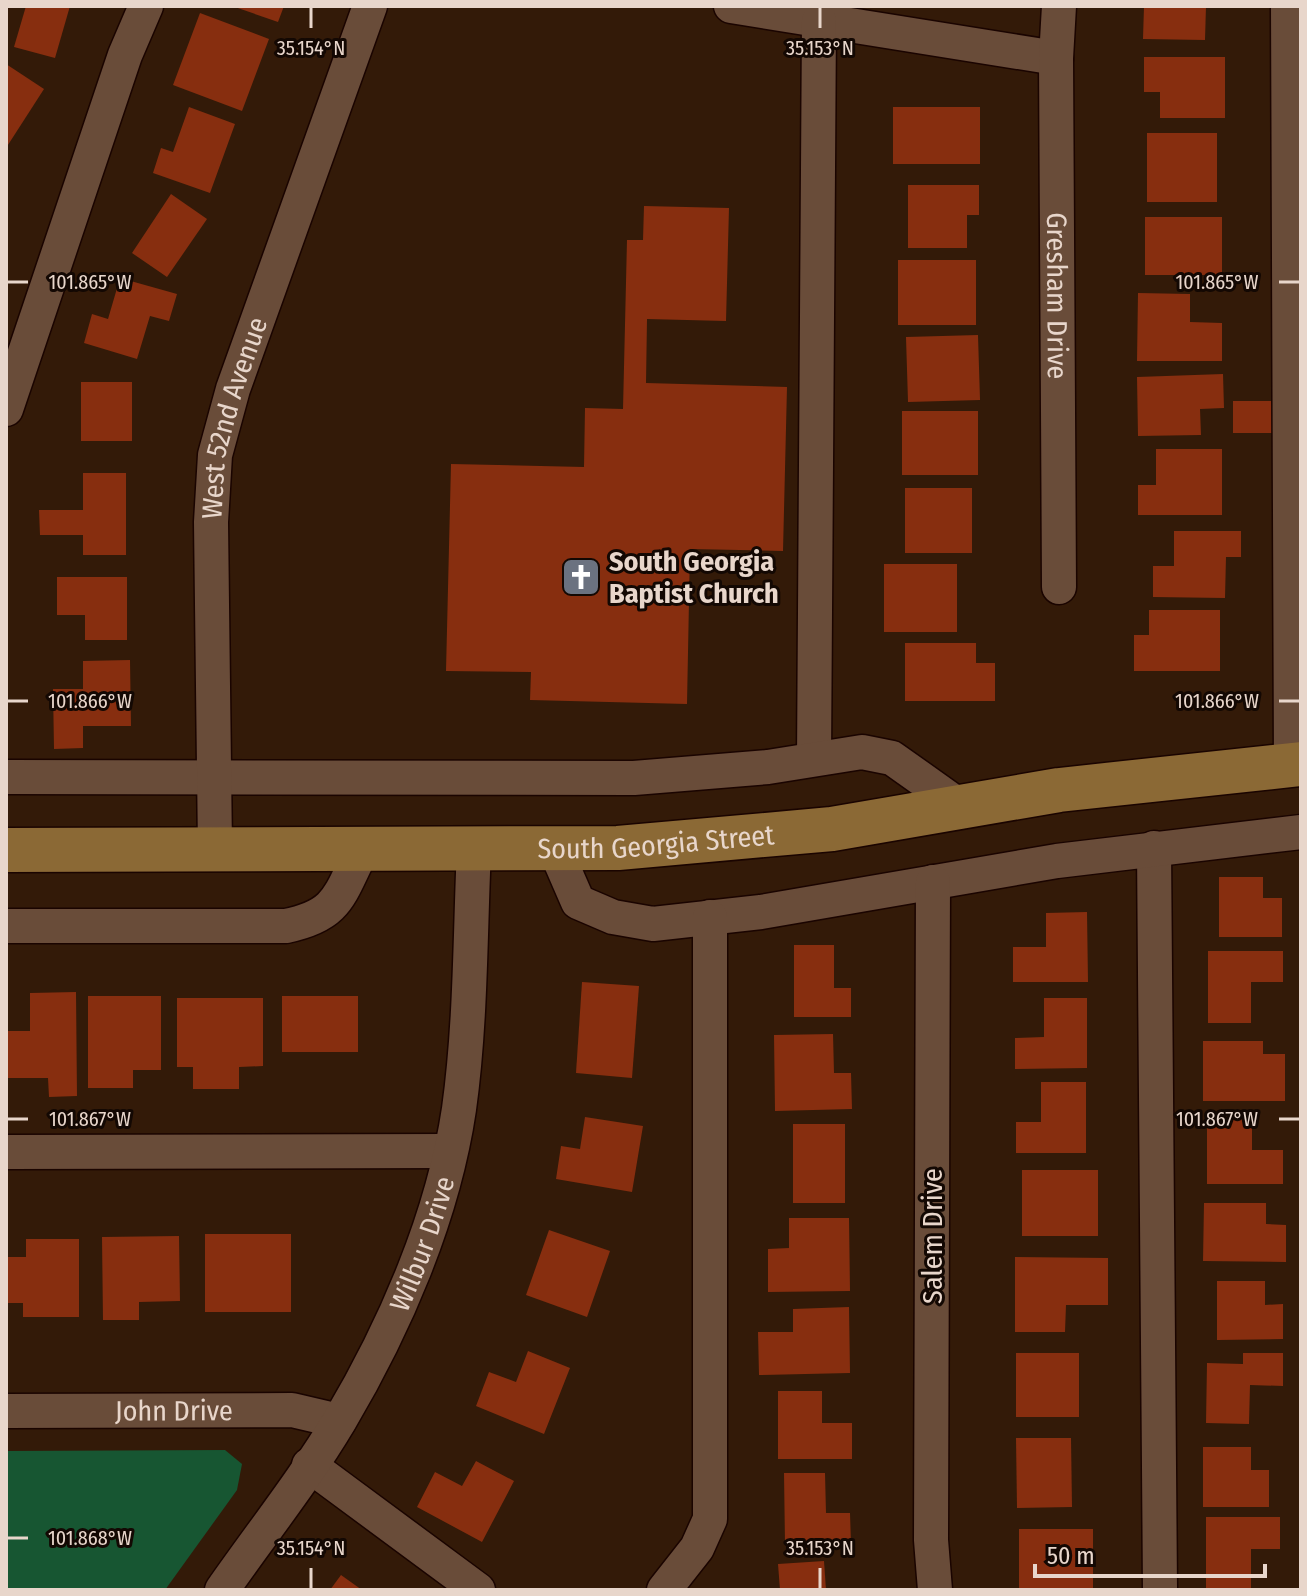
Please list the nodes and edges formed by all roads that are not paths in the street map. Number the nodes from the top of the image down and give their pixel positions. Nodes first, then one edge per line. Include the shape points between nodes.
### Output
1 (146, 6) edge
2 (370, 6) edge
3 (731, 6) edge
4 (1059, 6) edge
5 (1288, 6) edge
6 (819, 21) junction
7 (1056, 58) junction
8 (6, 409) edge
9 (1059, 587) dead end
10 (814, 759) junction
11 (1296, 764) edge
12 (6, 777) edge
13 (215, 780) junction
14 (961, 807) junction
15 (1301, 832) edge
16 (474, 848) junction
17 (1154, 848) junction
18 (215, 849) junction
19 (555, 849) junction
20 (6, 850) edge
21 (362, 850) junction
22 (933, 882) junction
23 (710, 917) junction
24 (6, 926) edge
25 (449, 1151) junction
26 (6, 1152) edge
27 (6, 1411) edge
28 (339, 1421) junction
29 (309, 1465) junction
30 (222, 1590) edge
31 (478, 1590) edge
32 (664, 1590) edge
33 (935, 1590) edge
34 (1160, 1590) edge

1 - 8 street
2 - 13 street, West 52nd Avenue via 233,389 215,455
3 - 6 street
4 - 7 street, Gresham Drive
5 - 11 street
6 - 7 street
6 - 10 street
7 - 9 street, Gresham Drive
10 - 13 street via 634,778
10 - 14 street via 862,752 892,758
11 - 14 main road, South Georgia Street via 1059,790
12 - 13 street
13 - 18 street, West 52nd Avenue
14 - 19 main road, South Georgia Street via 832,829
15 - 17 street
16 - 19 main road, South Georgia Street
16 - 21 main road, South Georgia Street
16 - 25 street, Wilbur Drive via 470,987
17 - 22 street
17 - 34 street
18 - 20 main road, South Georgia Street
18 - 21 main road, South Georgia Street
19 - 23 street via 578,902 613,917 653,924
21 - 24 street via 332,907 315,920 286,926
22 - 23 street
22 - 33 street, Salem Drive
23 - 32 street via 710,1519 697,1548
25 - 26 street
25 - 28 street, Wilbur Drive via 410,1278
27 - 28 street, John Drive via 292,1410
28 - 29 street, Wilbur Drive
29 - 30 street, Wilbur Drive
29 - 31 street

